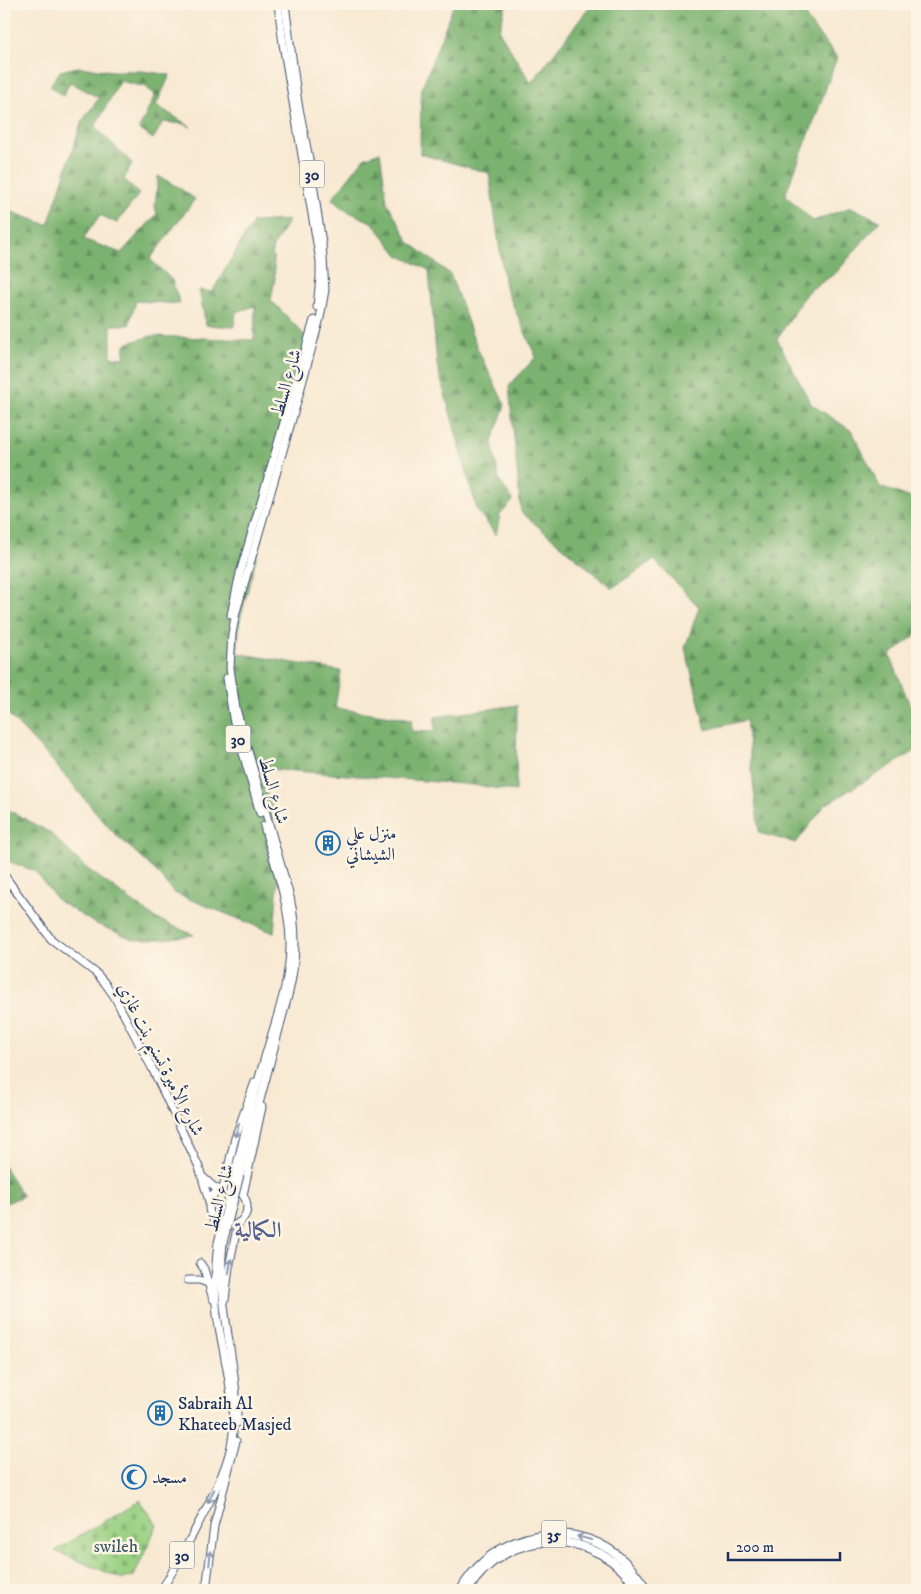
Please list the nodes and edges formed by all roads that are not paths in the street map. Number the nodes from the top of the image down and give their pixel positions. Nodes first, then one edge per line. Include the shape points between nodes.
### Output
1 (273, 4) edge
2 (278, 4) edge
3 (286, 4) edge
4 (290, 4) edge
5 (291, 45) junction
6 (287, 66) junction
7 (4, 875) edge
8 (261, 1068) junction
9 (266, 1076) junction
10 (237, 1175) junction
11 (202, 1176) junction
12 (221, 1189) junction
13 (243, 1195) junction
14 (210, 1205) junction
15 (238, 1223) junction
16 (200, 1263) dead end
17 (188, 1280) dead end
18 (208, 1283) junction
19 (221, 1312) junction
20 (201, 1518) junction
21 (214, 1526) junction
22 (161, 1590) edge
23 (206, 1590) edge
24 (461, 1590) edge
25 (468, 1590) edge
26 (638, 1590) edge
27 (647, 1590) edge

1 - 6 main road via 282,56
2 - 6 main road, شارع السلط / 30
3 - 5 main road, شارع السلط / 30
4 - 5 main road
5 - 9 main road, شارع السلط / 30 via 322,243 325,290 297,402 236,612 230,660 236,709 290,897 295,926 294,971
6 - 8 main road, شارع السلط / 30 via 320,261 319,296 293,397 240,574 231,612 226,665 232,713 290,928 287,976
7 - 11 main road, شارع الأميرة تسنيم بنت غازي via 51,939 96,973 112,992 152,1068
8 - 10 main road, شارع السلط / 30
8 -> 12 main road via 241,1117
9 - 10 main road, شارع السلط / 30
9 - 13 main road
10 - 19 main road, شارع السلط / 30, bridge via 221,1243
11 - 12 main road, شارع الأميرة تسنيم بنت غازي via 210,1185
11 - 14 main road, شارع الأميرة تسنيم بنت غازي
12 - 13 main road via 234,1189
12 - 14 main road
13 - 15 main road via 247,1210
14 - 15 main road via 211,1215 221,1224
19 -> 15 main road
16 - 18 main road
17 - 18 main road
18 - 19 main road
19 -> 20 main road, شارع السلط / 30 via 233,1432 226,1462
19 - 21 main road, شارع السلط / 30 via 236,1400 237,1431
20 - 21 main road via 208,1518
20 - 22 main road, 30
23 -> 21 main road, 30
27 -> 24 highway, 35 via 625,1561 609,1550 591,1540 560,1534 530,1537 500,1550 479,1565
25 - 26 highway, 35 via 499,1558 524,1546 548,1541 570,1542 600,1553 625,1572

